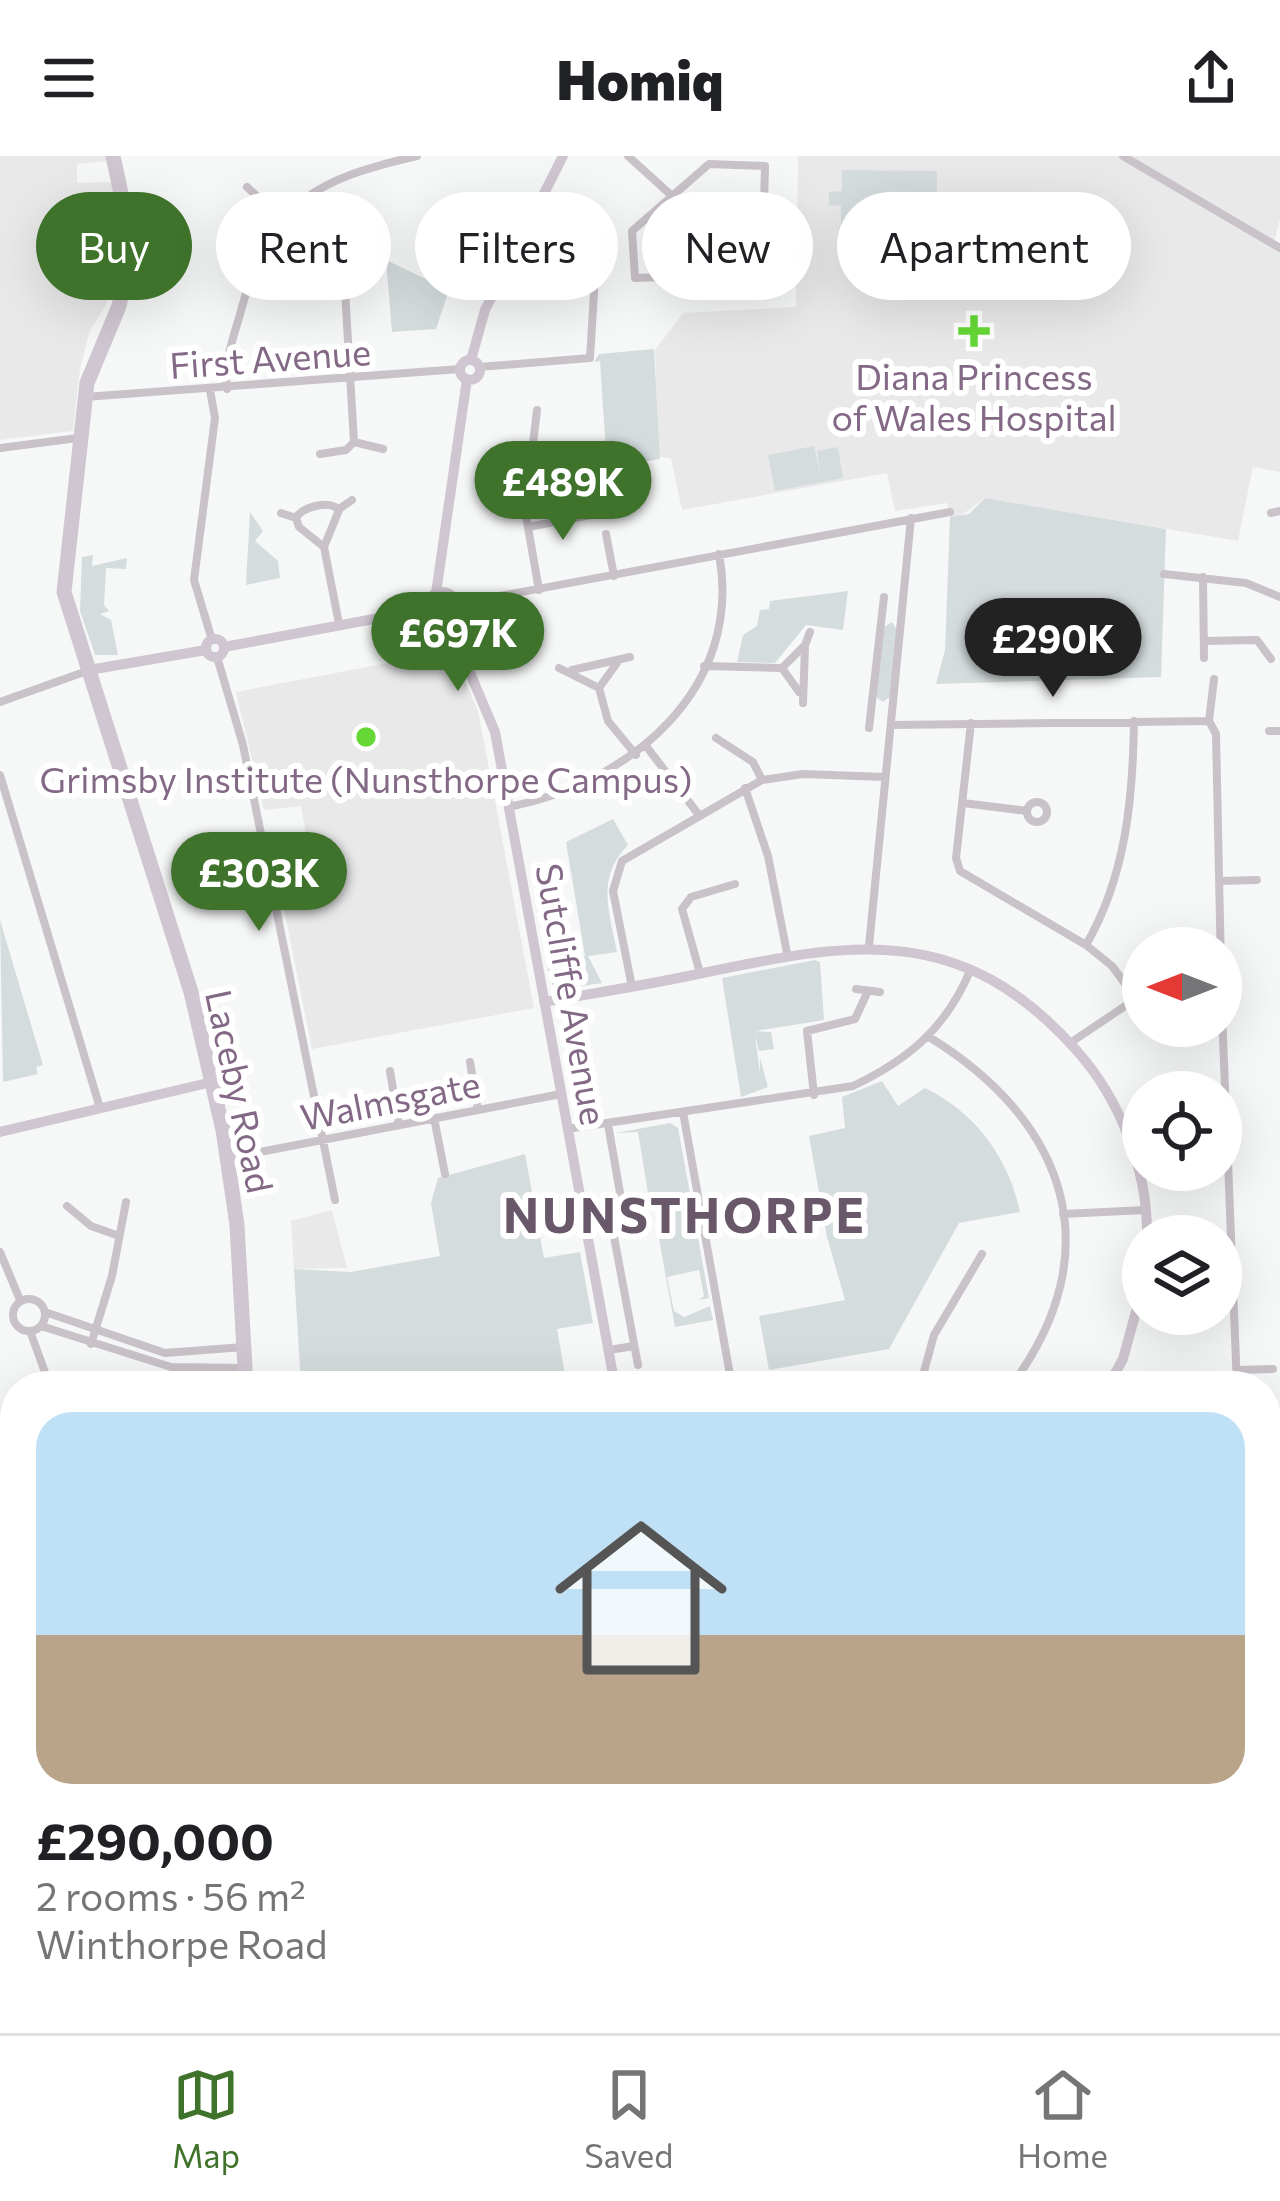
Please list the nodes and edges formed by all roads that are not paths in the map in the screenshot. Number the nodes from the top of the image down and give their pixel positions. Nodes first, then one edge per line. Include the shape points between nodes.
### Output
1 (116, 156) edge
2 (417, 156) edge
3 (563, 156) edge
4 (628, 156) edge
5 (1123, 156) edge
6 (247, 187) dead end
7 (252, 192) edge
8 (314, 192) edge
9 (545, 192) edge
10 (668, 192) edge
11 (671, 195) joint
12 (1280, 248) edge
13 (244, 300) edge
14 (346, 300) edge
15 (495, 300) edge
16 (595, 300) edge
17 (475, 363) junction
18 (463, 374) junction
19 (351, 377) junction
20 (227, 389) junction
21 (210, 390) junction
22 (85, 397) junction
23 (537, 410) dead end
24 (80, 438) junction
25 (354, 442) junction
26 (0, 448) edge
27 (383, 449) dead end
28 (320, 454) dead end
29 (352, 500) dead end
30 (339, 509) junction
31 (950, 512) dead end
32 (281, 513) dead end
33 (591, 515) dead end
34 (296, 518) junction
35 (911, 518) junction
36 (528, 527) junction
37 (606, 534) dead end
38 (324, 547) junction
39 (719, 554) junction
40 (1164, 574) dead end
41 (614, 576) junction
42 (1203, 577) junction
43 (539, 590) junction
44 (436, 593) junction
45 (884, 597) dead end
46 (1280, 597) edge
47 (457, 604) junction
48 (427, 609) junction
49 (882, 617) junction
50 (902, 618) junction
51 (448, 621) junction
52 (339, 624) junction
53 (810, 632) dead end
54 (1204, 641) junction
55 (805, 645) junction
56 (214, 649) junction
57 (630, 657) dead end
58 (1204, 658) dead end
59 (1270, 659) dead end
60 (618, 662) junction
61 (704, 666) junction
62 (559, 668) dead end
63 (782, 668) junction
64 (89, 670) junction
65 (570, 670) junction
66 (1214, 679) dead end
67 (598, 688) junction
68 (0, 701) edge
69 (872, 703) junction
70 (893, 705) junction
71 (1134, 721) junction
72 (1209, 721) junction
73 (971, 723) junction
74 (891, 725) junction
75 (869, 728) dead end
76 (716, 738) dead end
77 (646, 746) junction
78 (636, 755) junction
79 (0, 776) edge
80 (885, 777) junction
81 (762, 781) junction
82 (745, 788) junction
83 (963, 803) junction
84 (509, 807) junction
85 (1028, 811) dead end
86 (699, 815) junction
87 (1220, 880) junction
88 (1257, 880) dead end
89 (735, 884) dead end
90 (1221, 927) edge
91 (1086, 945) junction
92 (868, 946) junction
93 (787, 953) junction
94 (970, 970) junction
95 (700, 974) junction
96 (1122, 977) edge
97 (632, 987) junction
98 (856, 989) dead end
99 (868, 991) junction
100 (880, 992) dead end
101 (544, 1002) junction
102 (1122, 1007) edge
103 (929, 1037) junction
104 (1070, 1042) junction
105 (1224, 1047) edge
106 (470, 1063) dead end
107 (390, 1071) dead end
108 (212, 1082) junction
109 (561, 1094) junction
110 (814, 1095) junction
111 (100, 1108) junction
112 (478, 1110) junction
113 (683, 1112) junction
114 (434, 1118) junction
115 (608, 1124) junction
116 (399, 1125) junction
117 (567, 1129) junction
118 (0, 1132) edge
119 (322, 1140) junction
120 (230, 1158) junction
121 (445, 1174) dead end
122 (335, 1201) dead end
123 (126, 1202) dead end
124 (67, 1206) dead end
125 (609, 1210) junction
126 (1146, 1210) junction
127 (1063, 1214) junction
128 (584, 1215) junction
129 (1146, 1215) edge
130 (119, 1236) junction
131 (0, 1252) edge
132 (982, 1254) dead end
133 (21, 1300) junction
134 (46, 1312) junction
135 (41, 1326) junction
136 (95, 1329) junction
137 (30, 1331) junction
138 (1130, 1335) edge
139 (91, 1344) junction
140 (634, 1346) junction
141 (244, 1347) junction
142 (609, 1350) junction
143 (172, 1353) junction
144 (638, 1365) dead end
145 (171, 1367) junction
146 (245, 1368) junction
147 (1273, 1369) dead end
148 (1238, 1370) joint
149 (45, 1371) edge
150 (245, 1371) edge
151 (613, 1371) edge
152 (729, 1371) edge
153 (924, 1371) edge
154 (1020, 1371) edge
155 (1116, 1371) edge

1 - 22 highway, Laceby Road via 127,236 123,294
2 - 8 street via 330,179
3 - 9 street
4 - 10 street
5 - 12 street
6 - 7 street
11 - 11 street via 632,231 635,278 762,274 765,166 709,164
13 - 20 street
14 - 19 street
15 - 17 street
16 - 17 street via 593,352 583,362
17 - 18 street
18 - 19 street, First Avenue
18 - 44 street
19 - 20 street, First Avenue
19 - 25 street
20 - 21 street, First Avenue
21 - 22 street, First Avenue
21 - 56 street via 214,418 194,580
22 - 24 highway, Laceby Road
23 - 36 street
24 - 26 street
24 - 64 highway, Laceby Road via 64,592
25 - 27 street
25 - 28 street
29 - 30 street
30 - 34 street via 302,510
30 - 38 street
31 - 35 street
32 - 34 street
33 - 36 street
34 - 38 street
35 - 39 street
35 - 50 street
36 - 43 street
37 - 41 street
38 - 52 street
39 - 41 street
39 - 61 street via 720,614
40 - 42 street
41 - 43 street
42 - 46 street
42 - 54 street
43 - 47 street
44 - 47 street
44 - 48 street
45 - 49 street
47 - 51 street
48 - 51 street via 433,620
48 - 52 street
49 - 50 street
49 - 69 street
50 - 70 street
51 - 84 street, Sutcliffe Avenue via 488,707
52 - 56 street
53 - 55 street
54 - 58 street
54 - 59 street via 1257,640
55 - 63 street
55 - 63 street via 802,698
56 - 64 street
56 - 119 street via 243,746
57 - 60 street
60 - 65 street
60 - 67 street
61 - 63 street
61 - 77 street
62 - 65 street
64 - 68 street
64 - 108 highway, Laceby Road
65 - 67 street
66 - 72 street
67 - 78 street via 608,721
69 - 70 street
69 - 75 street
70 - 74 street
71 - 72 street
71 - 73 street
71 - 91 street via 1123,845
72 - 87 street via 1216,734
73 - 74 street
73 - 83 street
74 - 80 street
76 - 81 street via 753,762
77 - 78 street
77 - 86 street
78 - 84 street via 590,785
79 - 111 street
80 - 81 street
80 - 92 street
81 - 82 street
82 - 86 street
82 - 93 street
83 - 85 street
83 - 91 street via 956,859 963,875
84 - 101 street, Sutcliffe Avenue
86 - 97 street via 616,871
87 - 88 street
87 - 90 street
89 - 95 street via 692,897 682,909
91 - 96 street
92 - 93 street
92 - 94 street
93 - 95 street
94 - 103 street
94 - 104 street via 1024,1001
95 - 97 street
97 - 101 street
98 - 99 street
99 - 100 street
99 - 110 street via 855,1019 807,1031
101 - 109 street, Sutcliffe Avenue
102 - 104 street
103 - 110 street via 893,1067
103 - 127 street via 993,1080 1024,1115 1048,1156
104 - 126 street via 1124,1129
105 - 148 street
106 - 112 street
107 - 116 street
108 - 111 street
108 - 120 highway, Laceby Road
109 - 112 street, Walmsgate
109 - 117 street, Sutcliffe Avenue
110 - 113 street
111 - 118 street
112 - 114 street, Walmsgate
113 - 115 street
113 - 152 street
114 - 116 street, Walmsgate
114 - 121 street
115 - 117 street
115 - 125 street via 620,1193
116 - 119 street, Walmsgate
117 - 128 street, Sutcliffe Avenue
119 - 120 street, Walmsgate
119 - 122 street
120 - 141 highway, Laceby Road
123 - 130 street
124 - 130 street
125 - 128 street
125 - 140 street
126 - 127 street
126 - 129 street
127 - 154 street via 1051,1320
128 - 142 street, Sutcliffe Avenue
130 - 136 street
131 - 133 street
132 - 153 street via 934,1335
133 - 134 street via 37,1300
133 - 137 street via 14,1319
134 - 135 street
134 - 136 street
135 - 137 street
135 - 139 street
136 - 139 street
136 - 143 street
137 - 149 street
138 - 155 street
139 - 145 street
140 - 142 street
140 - 144 street
141 - 143 street
141 - 146 highway, Laceby Road
142 - 151 street, Sutcliffe Avenue
143 - 145 street
145 - 146 street
146 - 150 highway, Laceby Road
147 - 148 street

